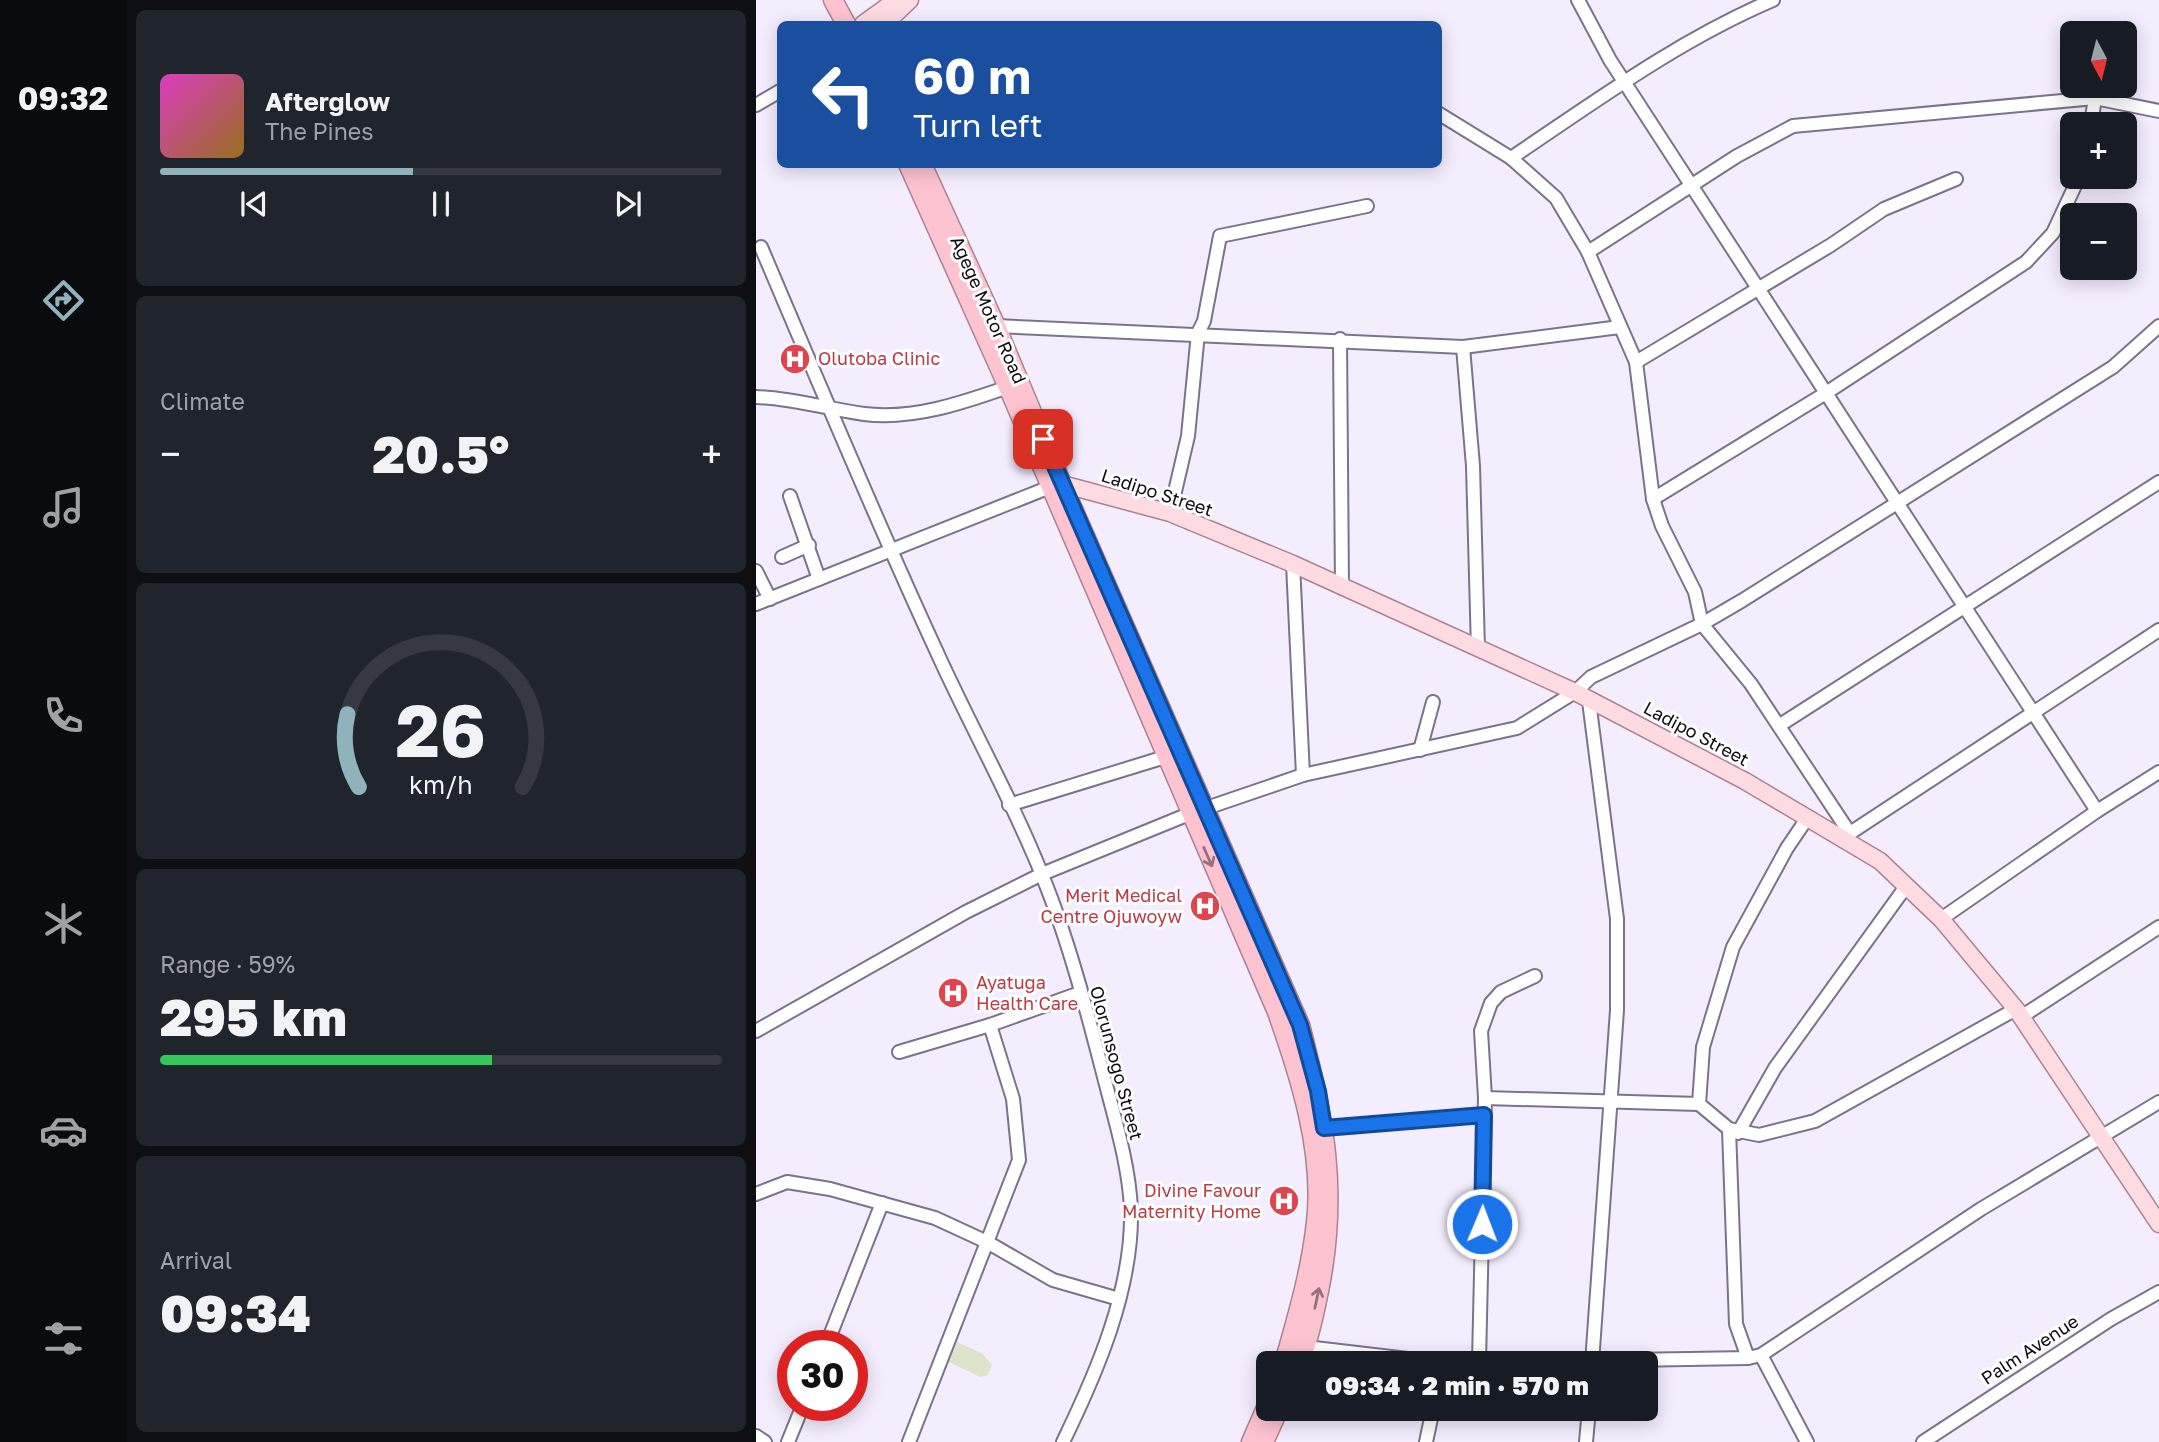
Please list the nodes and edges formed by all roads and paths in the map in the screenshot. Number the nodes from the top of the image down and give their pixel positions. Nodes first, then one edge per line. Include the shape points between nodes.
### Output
1 (834, 0) edge
2 (847, 0) edge
3 (896, 0) edge
4 (910, 0) edge
5 (1577, 0) edge
6 (1773, 0) edge
7 (844, 21) edge
8 (859, 21) edge
9 (865, 21) edge
10 (888, 21) edge
11 (1625, 81) junction
12 (777, 93) edge
13 (2095, 98) junction
14 (756, 105) edge
15 (2159, 111) edge
16 (2093, 112) edge
17 (1442, 115) edge
18 (1511, 158) junction
19 (910, 168) edge
20 (924, 168) edge
21 (1956, 179) dead end
22 (1690, 185) junction
23 (2073, 189) edge
24 (1367, 206) dead end
25 (761, 247) dead end
26 (1588, 252) junction
27 (1758, 289) junction
28 (996, 326) junction
29 (2159, 326) edge
30 (1620, 327) junction
31 (1198, 333) junction
32 (1340, 339) junction
33 (1463, 347) junction
34 (1636, 362) junction
35 (1008, 387) junction
36 (1826, 393) junction
37 (756, 397) edge
38 (829, 407) junction
39 (2159, 482) edge
40 (1056, 486) junction
41 (790, 496) dead end
42 (1653, 499) junction
43 (1895, 502) junction
44 (1170, 513) junction
45 (809, 545) junction
46 (892, 551) junction
47 (782, 557) dead end
48 (1293, 564) junction
49 (756, 571) edge
50 (819, 579) junction
51 (1342, 588) junction
52 (770, 599) junction
53 (756, 604) edge
54 (1964, 605) junction
55 (1702, 624) junction
56 (2159, 630) edge
57 (1478, 649) junction
58 (1582, 697) junction
59 (1433, 702) dead end
60 (2033, 712) junction
61 (1780, 725) junction
62 (1420, 750) junction
63 (1165, 757) junction
64 (2159, 772) edge
65 (1303, 775) junction
66 (1009, 805) junction
67 (2097, 811) junction
68 (1197, 812) junction
69 (1808, 817) junction
70 (1846, 835) junction
71 (1042, 874) junction
72 (1907, 885) junction
73 (1941, 919) junction
74 (2159, 927) edge
75 (1535, 976) dead end
76 (1080, 993) junction
77 (2019, 1013) junction
78 (990, 1025) junction
79 (756, 1031) edge
80 (899, 1052) dead end
81 (1485, 1098) junction
82 (2159, 1102) edge
83 (1609, 1104) junction
84 (1699, 1104) junction
85 (1484, 1115) junction
86 (1324, 1128) junction
87 (1733, 1131) junction
88 (2104, 1137) junction
89 (756, 1194) edge
90 (882, 1203) junction
91 (2159, 1224) edge
92 (987, 1242) junction
93 (2159, 1286) edge
94 (2153, 1295) edge
95 (1119, 1300) junction
96 (832, 1330) edge
97 (1287, 1351) edge
98 (1303, 1351) edge
99 (1479, 1351) edge
100 (1593, 1351) edge
101 (1761, 1355) junction
102 (1748, 1358) junction
103 (1658, 1360) edge
104 (797, 1421) edge
105 (1260, 1421) edge
106 (1274, 1421) edge
107 (1430, 1421) edge
108 (1588, 1421) edge
109 (756, 1436) edge
110 (765, 1442) edge
111 (788, 1442) edge
112 (909, 1442) edge
113 (1063, 1442) edge
114 (1251, 1442) edge
115 (1264, 1442) edge
116 (1426, 1442) edge
117 (1586, 1442) edge
118 (1807, 1442) edge
119 (1923, 1442) edge

1 - 7 highway
2 - 8 highway
3 - 9 main road
4 - 10 main road
5 - 11 street
6 - 11 street via 1728,19
11 - 18 street
11 - 22 street
12 - 14 street
13 - 15 street
13 - 16 street
13 - 22 street via 1793,126
17 - 18 street
18 - 26 street via 1556,198
19 - 35 highway, Agege Motor Road
20 - 28 highway, Agege Motor Road
21 - 27 street via 1884,209
22 - 26 street
22 - 27 street
23 - 36 street via 2053,233 2026,262
24 - 31 street via 1220,236
25 - 38 street, Olorunsogo Street
26 - 30 street
27 - 34 street
27 - 36 street
28 - 31 street
28 - 40 highway, Agege Motor Road
29 - 43 street via 2113,367
30 - 33 street
30 - 34 street
31 - 32 street
31 - 44 street via 1188,436
32 - 33 street
32 - 51 street
33 - 57 street via 1473,466
34 - 42 street
35 - 38 street via 913,413 866,414
35 - 40 highway, Agege Motor Road
36 - 42 street
36 - 43 street
37 - 38 street via 790,398
38 - 46 street, Olorunsogo Street
39 - 54 street
40 - 44 main road, Ladipo Street
40 - 46 street
40 - 63 highway, Agege Motor Road
40 - 68 highway, Agege Motor Road
41 - 45 street
42 - 55 street via 1695,592
43 - 54 street
43 - 55 street
44 - 48 main road, Ladipo Street
45 - 47 street
45 - 50 street
46 - 50 street
46 - 66 street, Olorunsogo Street
48 - 51 main road, Ladipo Street
48 - 65 street
49 - 52 street
50 - 52 street
51 - 57 main road, Ladipo Street
52 - 53 street
54 - 60 street
54 - 61 street
55 - 58 street via 1591,677
55 - 61 street
56 - 60 street
57 - 58 main road, Ladipo Street
58 - 62 street via 1517,728
58 - 69 main road, Ladipo Street
58 - 83 street via 1617,919 1617,1010
59 - 62 street
60 - 67 street
60 - 70 street
61 - 70 street
62 - 65 street
63 - 66 street
63 - 68 highway, Agege Motor Road
64 - 67 street
65 - 68 street
66 - 71 street, Olorunsogo Street
67 - 73 street
68 - 71 street
68 - 86 highway, Agege Motor Road via 1300,1025
68 -> 97 highway, Agege Motor Road via 1302,1082 1314,1154 1317,1219
69 - 70 main road, Ladipo Street
69 - 84 street via 1732,947 1703,1047
70 - 72 main road, Ladipo Street
71 - 76 street, Olorunsogo Street
71 - 79 street via 965,912
72 - 73 main road, Ladipo Street
72 - 87 street
73 - 77 main road, Ladipo Street
74 - 77 street
75 - 81 street via 1501,992 1491,1003 1481,1031
76 - 78 street
76 - 95 street, Olorunsogo Street via 1128,1182 1129,1236
77 - 87 street via 1815,1121 1759,1135
77 - 88 main road, Ladipo Street
78 - 80 street
78 - 92 street via 1013,1099 1019,1160
81 - 83 street
81 - 85 street
82 - 88 street
83 - 84 street
83 - 100 street
84 - 87 street
85 - 86 street
85 - 99 street
98 -> 86 highway, Agege Motor Road via 1328,1246 1330,1173
87 - 102 street via 1736,1324
88 - 91 main road, Ladipo Street
88 - 101 street via 1982,1209
89 - 90 street via 787,1182
90 - 92 street via 935,1218
90 - 96 street
92 - 95 street via 1054,1280
92 - 112 street
93 - 94 street, Palm Avenue
94 - 119 street, Palm Avenue
95 - 113 street, Olorunsogo Street via 1084,1399
101 - 102 street
101 - 118 street
102 - 103 street
104 - 111 street
105 - 114 highway
106 - 115 highway
107 - 116 street
108 - 117 street
109 - 110 street

